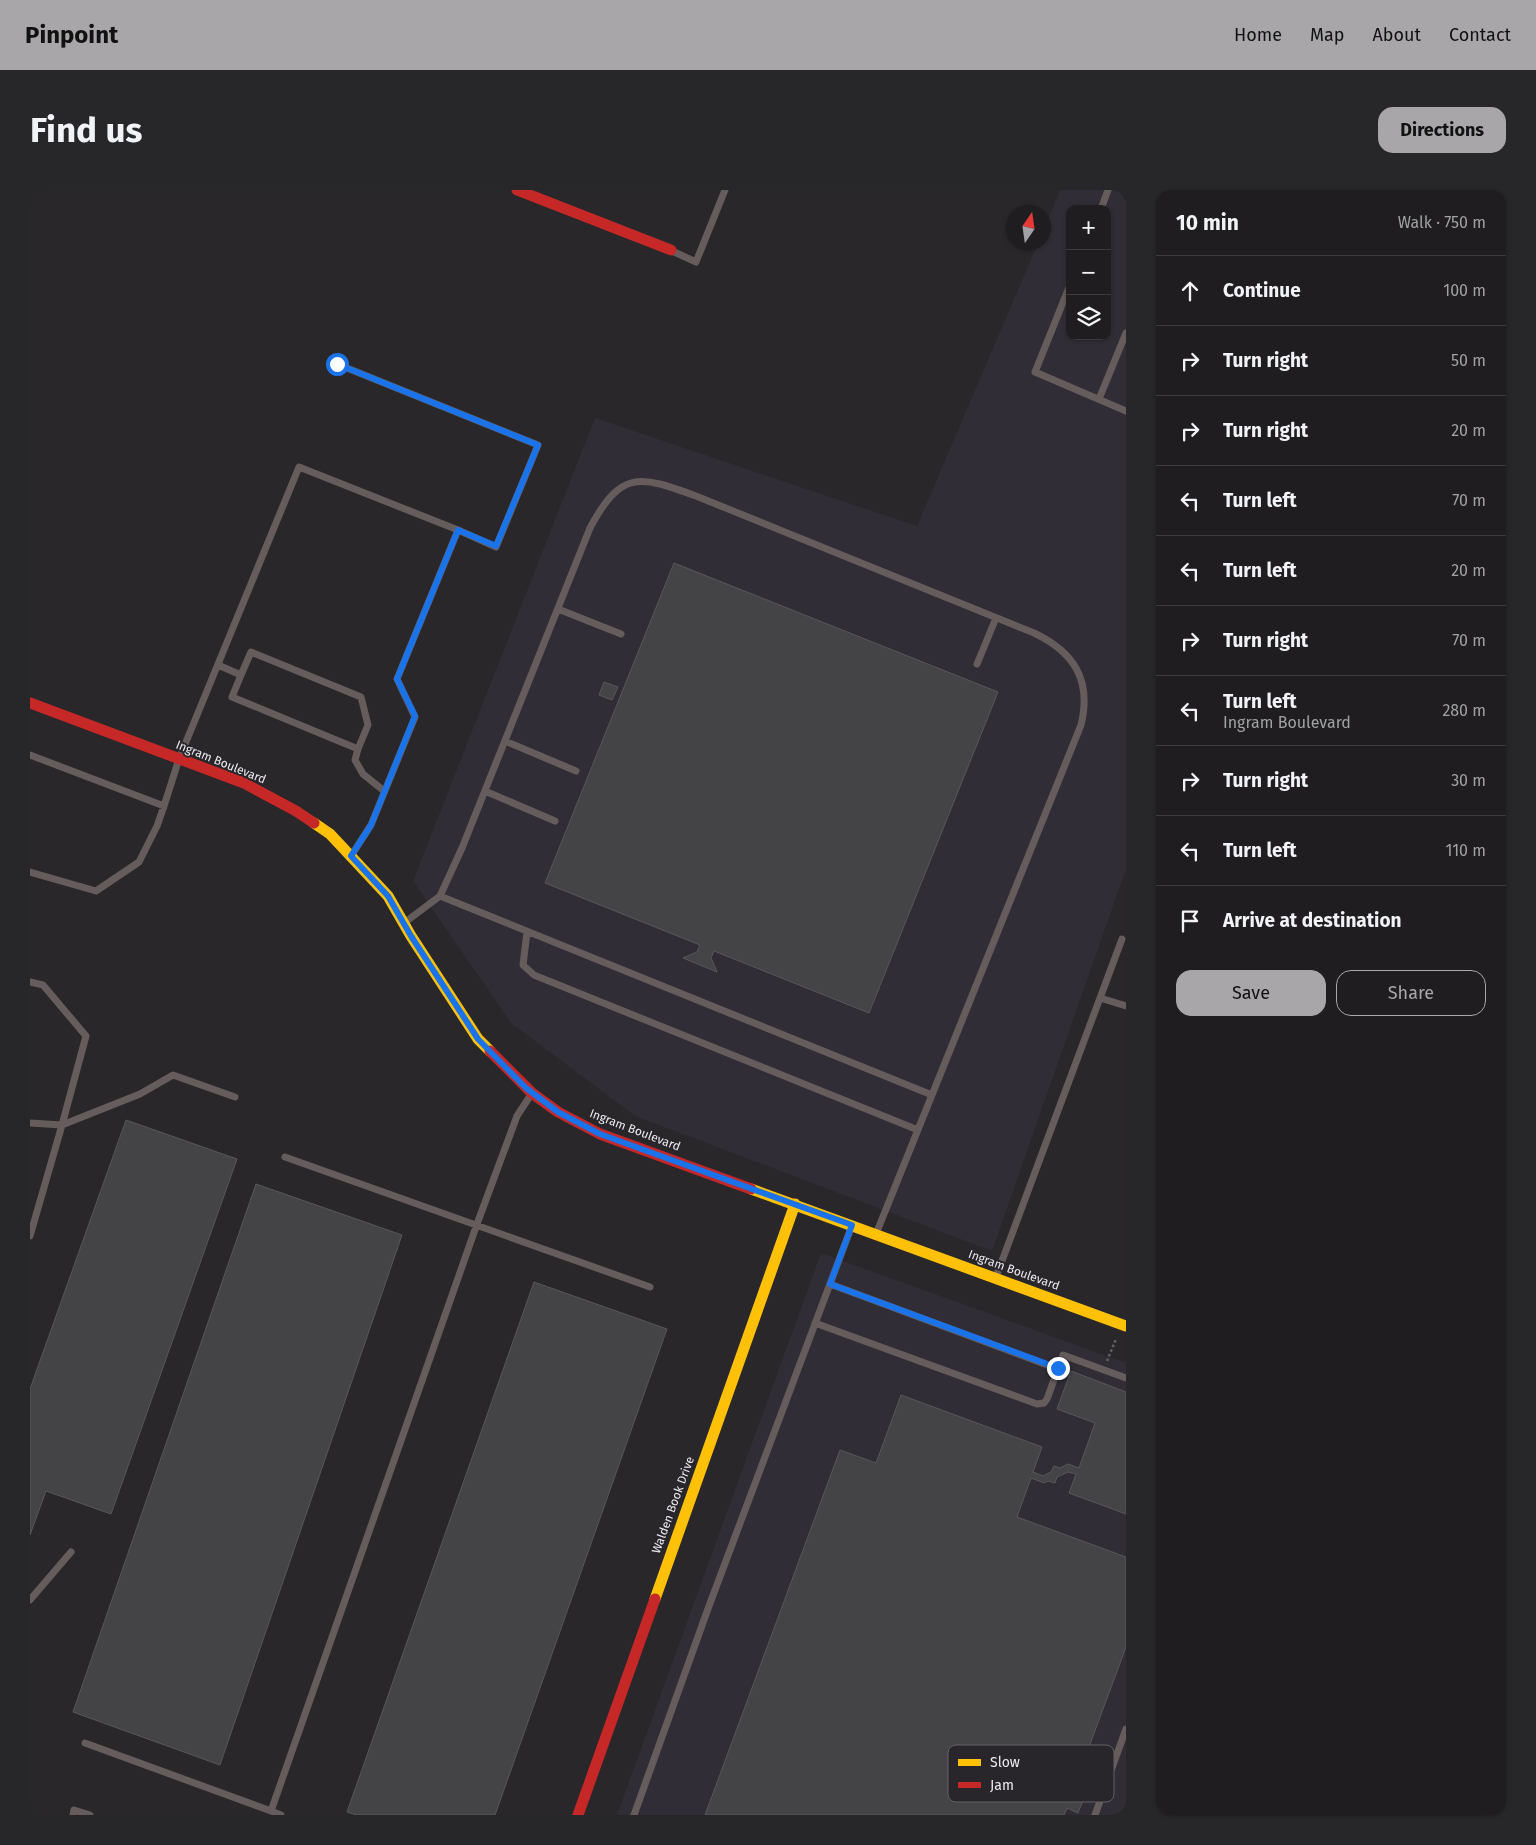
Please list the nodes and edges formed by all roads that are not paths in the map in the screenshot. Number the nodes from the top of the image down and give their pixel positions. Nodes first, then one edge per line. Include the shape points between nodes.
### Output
1 (517, 190) edge
2 (725, 190) edge
3 (1108, 190) edge
4 (1102, 205) edge
5 (671, 250) joint
6 (1066, 295) edge
7 (1126, 333) edge
8 (337, 364) dead end
9 (1099, 400) junction
10 (1126, 411) edge
11 (458, 530) junction
12 (558, 609) junction
13 (996, 618) junction
14 (621, 634) dead end
15 (977, 664) dead end
16 (218, 665) junction
17 (241, 675) junction
18 (30, 703) edge
19 (505, 742) junction
20 (358, 749) junction
21 (30, 755) edge
22 (179, 759) junction
23 (576, 771) dead end
24 (384, 791) junction
25 (485, 791) junction
26 (164, 806) junction
27 (555, 820) dead end
28 (351, 856) junction
29 (30, 872) edge
30 (440, 896) junction
31 (404, 924) junction
32 (527, 932) junction
33 (1122, 939) dead end
34 (30, 982) edge
35 (1100, 998) junction
36 (1126, 1006) edge
37 (532, 1093) junction
38 (932, 1095) junction
39 (235, 1097) dead end
40 (30, 1123) edge
41 (62, 1125) junction
42 (918, 1130) junction
43 (284, 1157) dead end
44 (795, 1204) junction
45 (477, 1224) junction
46 (852, 1225) junction
47 (876, 1234) junction
48 (30, 1236) edge
49 (996, 1277) junction
50 (830, 1284) junction
51 (650, 1286) dead end
52 (815, 1323) junction
53 (1126, 1326) edge
54 (1058, 1368) junction
55 (1126, 1378) edge
56 (71, 1552) dead end
57 (30, 1600) edge
58 (1126, 1729) edge
59 (85, 1743) dead end
60 (1114, 1761) edge
61 (1099, 1802) edge
62 (271, 1811) junction
63 (73, 1815) edge
64 (90, 1815) edge
65 (281, 1815) edge
66 (578, 1815) edge
67 (634, 1815) edge
68 (1094, 1815) edge

1 - 5 street
2 - 5 lane via 696,262
3 - 4 lane
6 - 9 lane via 1035,372
7 - 9 lane
8 - 11 lane via 538,445 496,546
9 - 10 lane
11 - 16 lane via 299,467
11 - 24 lane via 397,679 415,716
12 - 13 lane via 600,509 625,485 646,481 696,496
12 - 14 lane
12 - 19 lane
13 - 15 lane
13 - 38 lane via 1044,638 1073,661 1082,682 1084,712
16 - 17 lane
16 - 22 lane
17 - 20 lane via 232,697
17 - 20 lane via 251,652 361,697 368,725
18 - 22 street, Ingram Boulevard
19 - 23 lane
19 - 25 lane
20 - 24 lane via 355,760 363,774
21 - 26 lane
22 - 26 lane
22 - 28 street, Ingram Boulevard via 244,783 296,811 330,834
24 - 28 lane via 371,825
25 - 27 lane
25 - 30 lane
26 - 29 lane via 139,862 96,891
28 - 31 street, Ingram Boulevard via 388,896
30 - 31 lane
30 - 32 lane
31 - 37 street, Ingram Boulevard via 478,1039
32 - 38 lane
32 - 42 lane via 523,965 534,975
33 - 35 lane
34 - 41 lane via 43,985 86,1036
35 - 36 lane
35 - 49 lane
37 - 44 street, Ingram Boulevard via 558,1112 600,1134
37 - 45 lane via 517,1116
38 - 42 lane
39 - 41 lane via 173,1075 140,1094
40 - 41 lane
41 - 48 lane
42 - 47 lane
43 - 45 lane
44 - 46 street, Ingram Boulevard
44 - 66 street, Walden Book Drive
45 - 51 lane
45 - 62 lane
46 - 47 street, Ingram Boulevard
46 - 50 lane
47 - 49 street, Ingram Boulevard
49 - 53 street, Ingram Boulevard
50 - 52 lane
50 - 54 lane
52 - 54 lane via 1037,1404 1047,1399
52 - 67 lane
54 - 55 lane via 1063,1355
56 - 57 lane
58 - 60 lane
59 - 62 lane
61 - 68 lane
62 - 65 lane
63 - 64 lane via 74,1810

